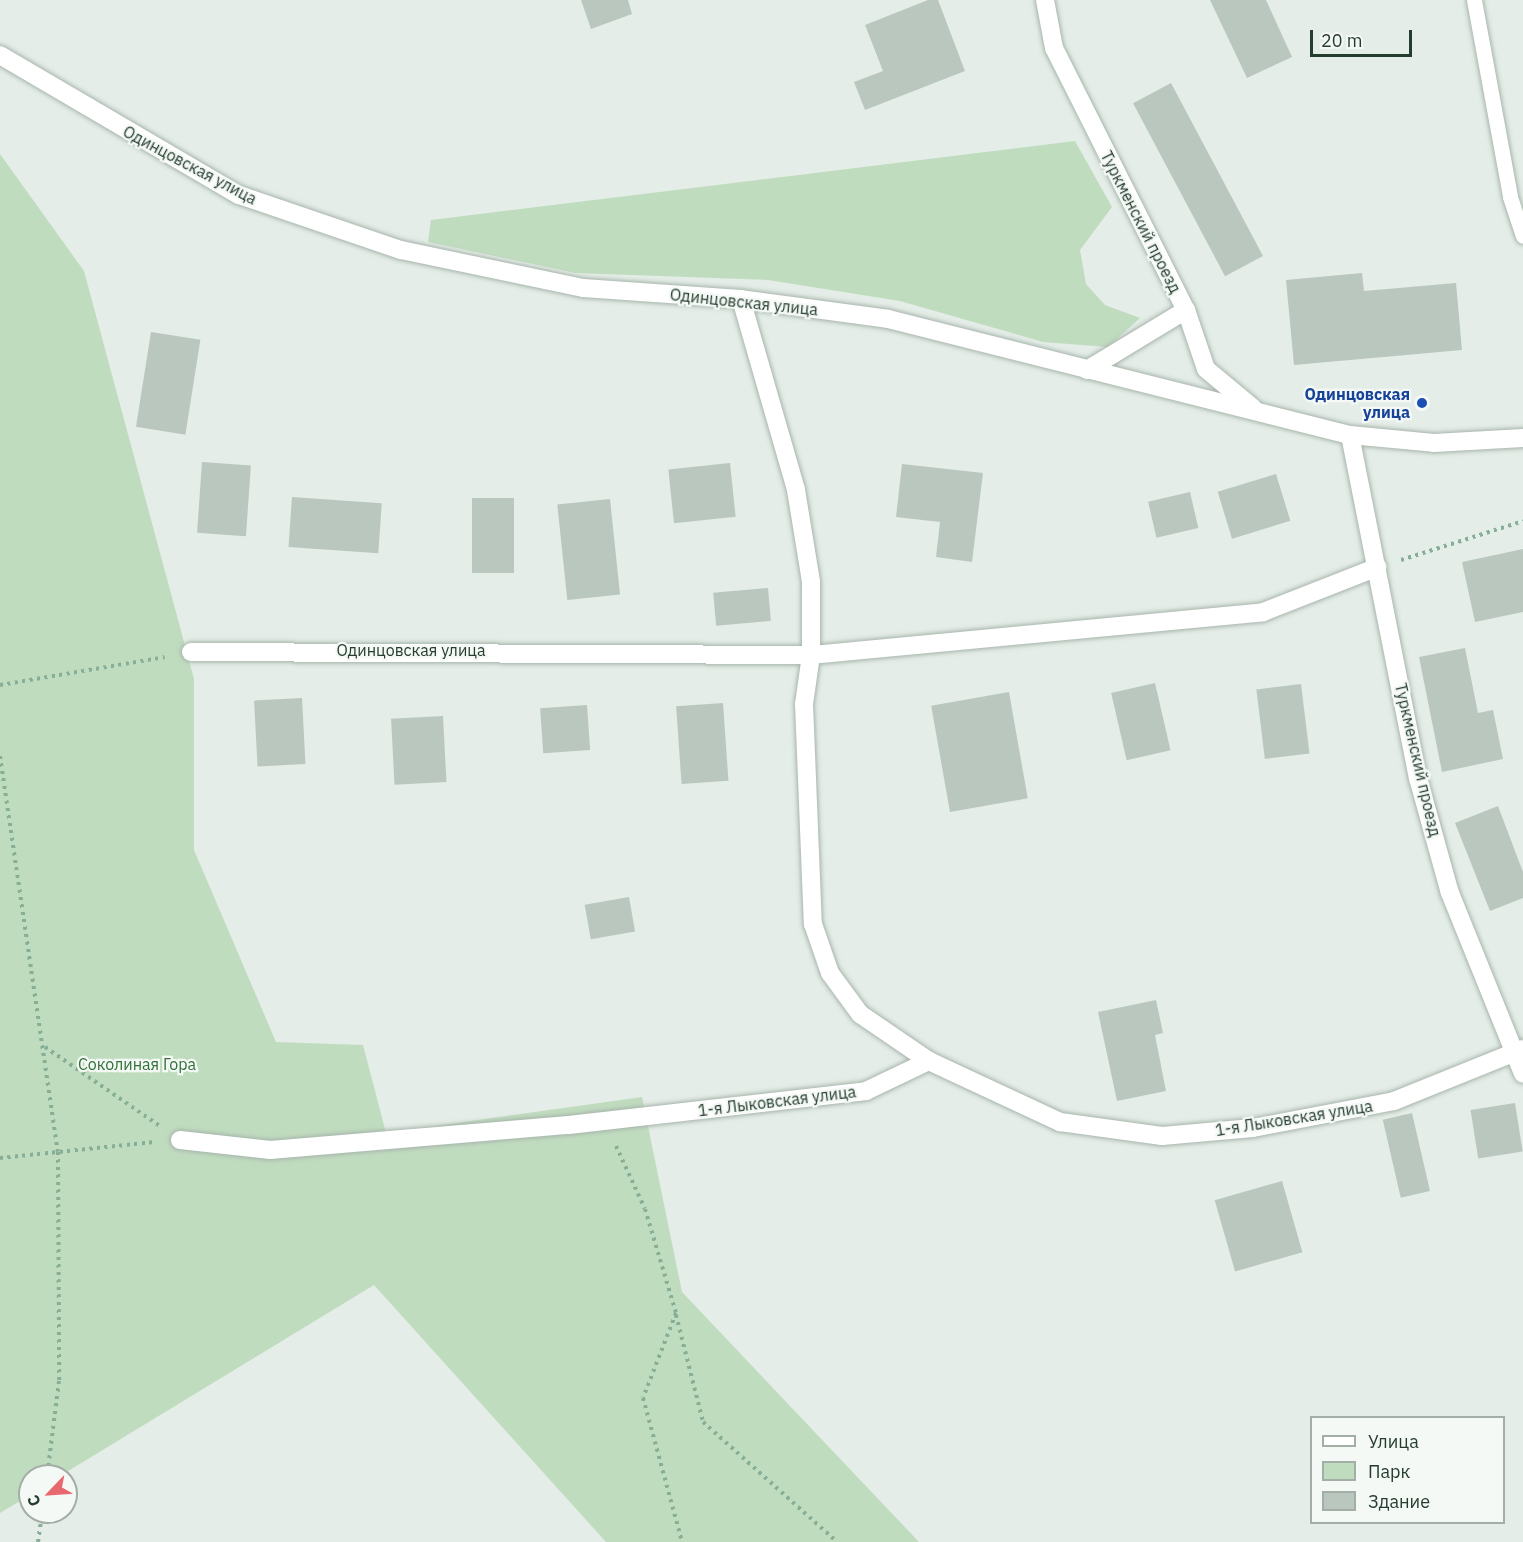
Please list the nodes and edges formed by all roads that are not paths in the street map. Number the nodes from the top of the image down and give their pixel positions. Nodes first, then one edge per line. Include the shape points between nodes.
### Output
1 (1045, 0) edge
2 (1474, 0) edge
3 (0, 55) edge
4 (1523, 236) edge
5 (741, 299) junction
6 (1186, 310) junction
7 (1086, 370) junction
8 (1271, 418) junction
9 (1350, 435) junction
10 (1523, 438) edge
11 (1378, 567) junction
12 (191, 652) road end
13 (811, 655) junction
14 (1518, 1050) edge
15 (929, 1062) junction
16 (1523, 1074) edge
17 (180, 1140) road end

1 - 6 street, Туркменский проезд via 1054,48
2 - 4 lane via 1510,197
3 - 5 street, Одинцовская улица via 239,195 331,231 552,283
5 - 7 street, Одинцовская улица via 888,319
5 - 13 street via 796,490 811,582
6 - 7 street
6 - 8 street, Туркменский проезд via 1206,369 1237,399
7 - 8 street, Одинцовская улица
8 - 9 street, Одинцовская улица
9 - 10 street, Одинцовская улица via 1434,442
9 - 11 street, Туркменский проезд
11 - 13 street, Одинцовская улица via 1263,612
11 - 14 street, Туркменский проезд via 1418,778 1447,882
12 - 13 street, Одинцовская улица
13 - 15 street via 804,704 813,924 830,973 860,1014
14 - 15 street, 1-я Лыковская улица via 1394,1101 1253,1128 1162,1136 1060,1122
14 - 16 street, Туркменский проезд
15 - 17 street, 1-я Лыковская улица via 866,1091 604,1121 270,1150

